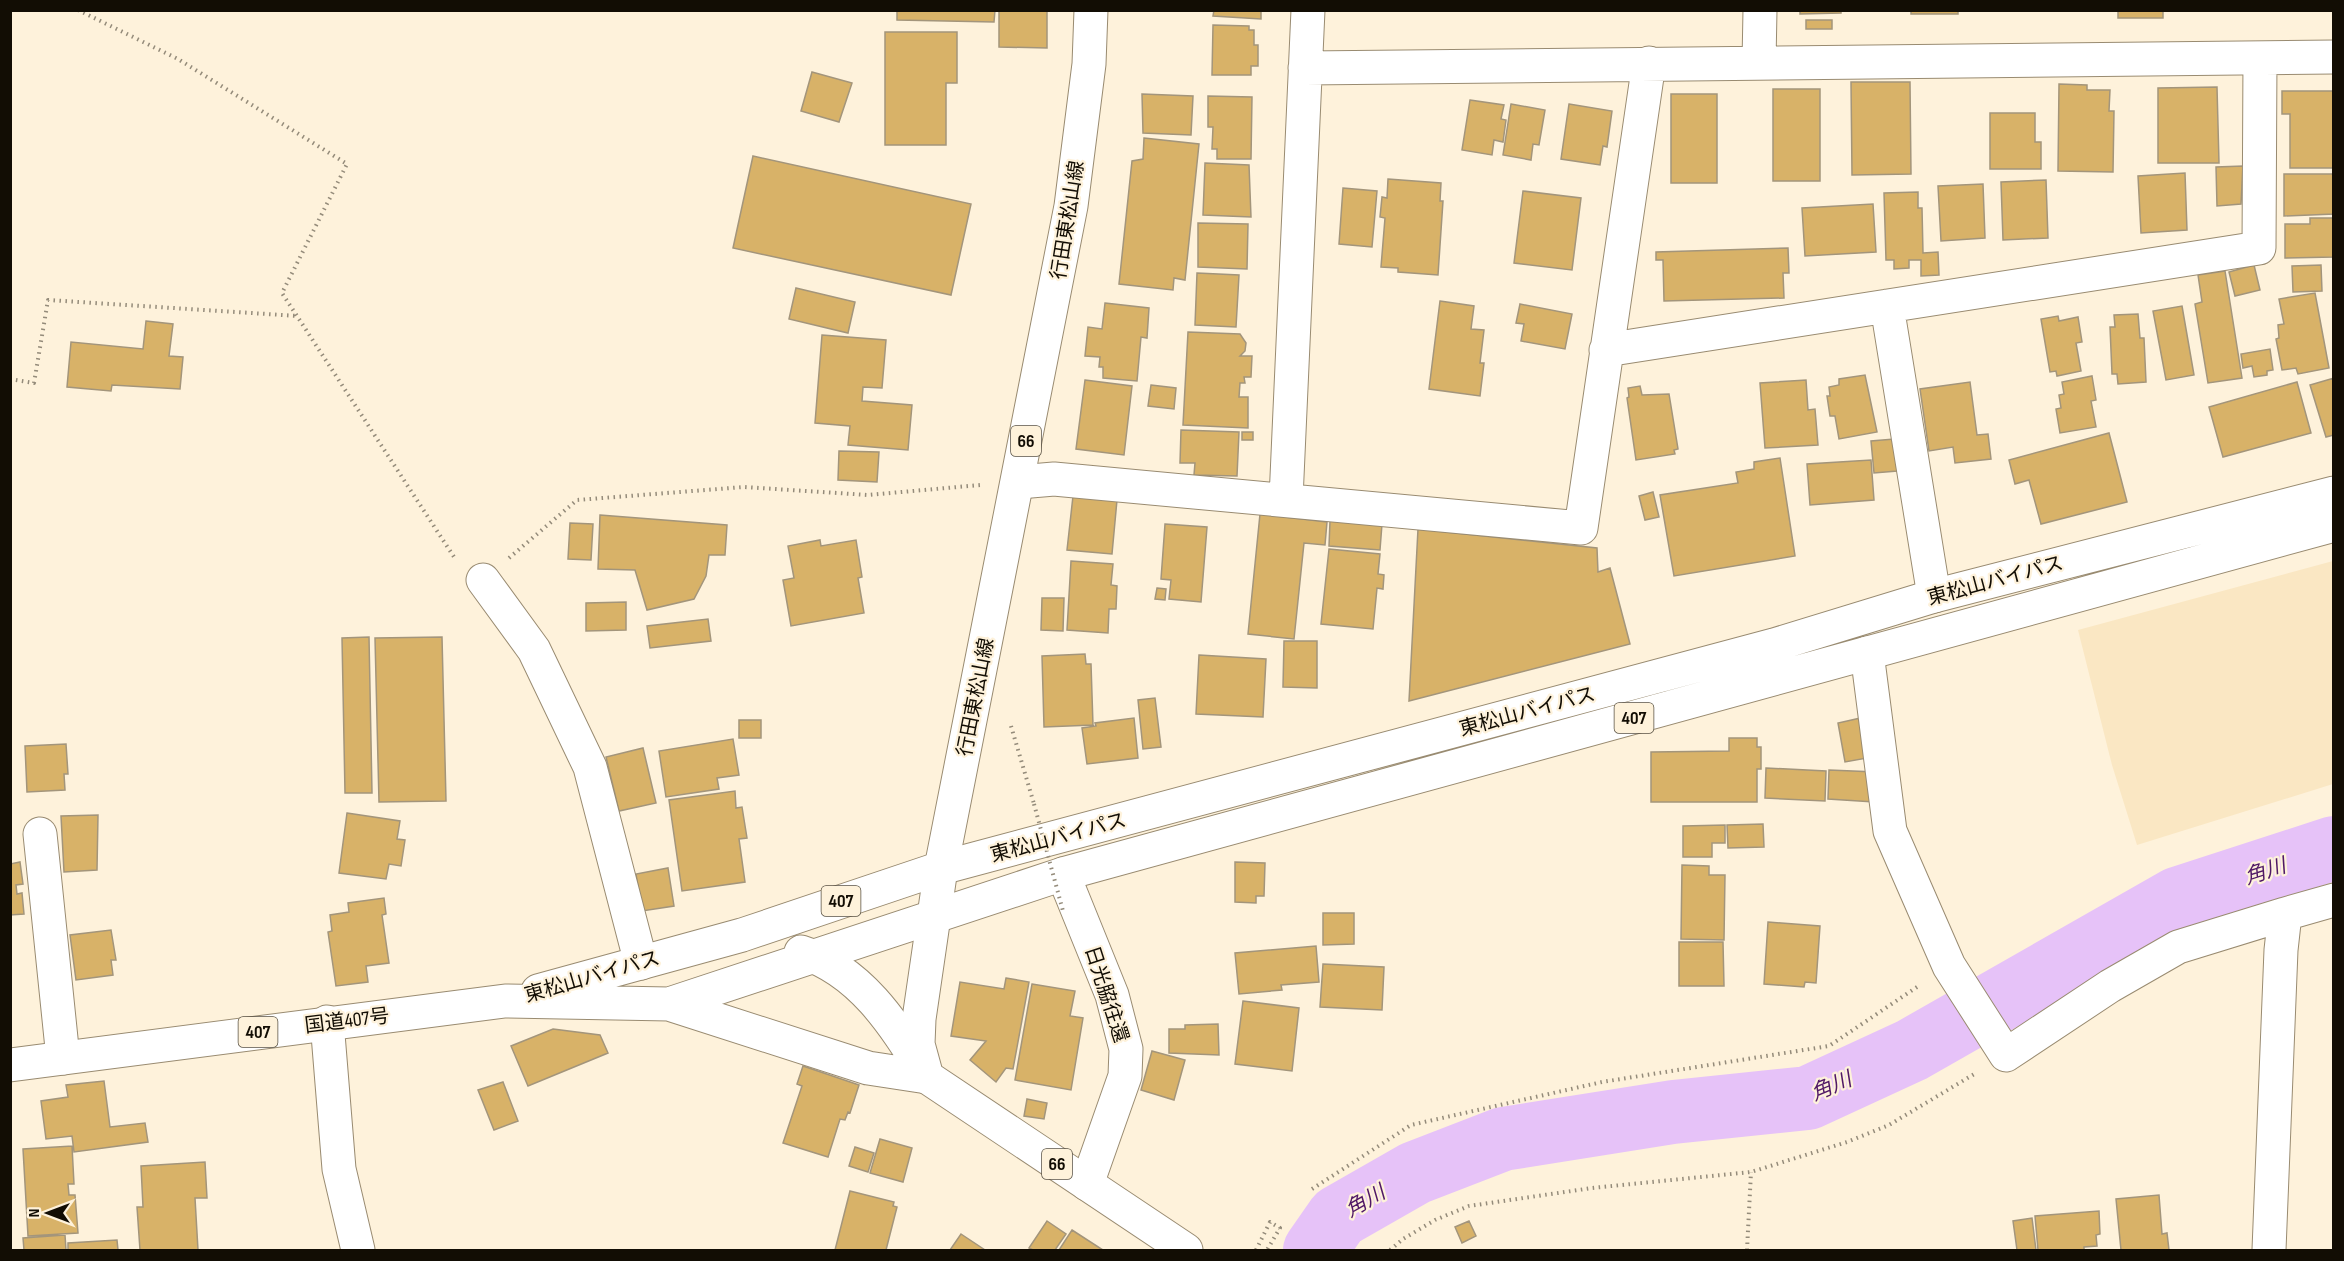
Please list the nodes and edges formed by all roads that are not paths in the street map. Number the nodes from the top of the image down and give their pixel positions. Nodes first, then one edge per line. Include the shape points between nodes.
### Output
1 (1091, 10) edge
2 (1308, 10) edge
3 (1760, 10) edge
4 (2334, 57) edge
5 (2260, 58) junction
6 (1759, 62) junction
7 (1649, 63) junction
8 (1305, 69) junction
9 (1887, 306) junction
10 (1606, 350) junction
11 (1018, 482) junction
12 (2334, 493) edge
13 (1286, 499) junction
14 (2334, 525) edge
15 (483, 580) road end
16 (1934, 596) junction
17 (1867, 653) junction
18 (40, 834) dead end
19 (941, 868) junction
20 (1063, 874) junction
21 (2334, 900) edge
22 (2285, 914) junction
23 (935, 915) junction
24 (742, 935) junction
25 (815, 957) junction
26 (641, 963) junction
27 (505, 1001) junction
28 (669, 1004) junction
29 (327, 1022) junction
30 (63, 1058) junction
31 (10, 1065) edge
32 (927, 1077) junction
33 (1087, 1184) junction
34 (358, 1251) edge
35 (1186, 1251) edge
36 (2269, 1251) edge

1 - 11 main road, 行田東松山線 / 66 via 1089,64 1071,207
2 - 8 main road
3 - 6 main road
4 - 5 main road
5 - 6 main road
5 - 9 main road via 2259,248
6 - 7 main road
7 - 8 main road
7 - 10 main road
8 - 13 main road
9 - 10 main road
9 - 16 main road
10 - 13 main road via 1581,528
11 - 13 main road via 1054,479
11 - 19 main road, 行田東松山線 / 66
12 - 16 main road, 東松山バイパス / 407
14 - 17 main road, 東松山バイパス / 407
15 - 26 main road via 534,650 590,767
16 - 19 main road, 東松山バイパス / 407 via 1774,645
17 - 20 main road, 東松山バイパス / 407
17 - 22 main road via 1890,831 1952,972 2002,1049 2178,947
18 - 30 main road
19 - 23 main road, 行田東松山線 / 66
19 - 24 main road, 東松山バイパス / 407
20 - 23 main road, 東松山バイパス / 407
20 - 33 main road, 日光脇往還 via 1112,995 1126,1049 1125,1076
21 - 22 main road
22 - 36 main road
23 - 25 main road, 東松山バイパス / 407
23 - 32 main road, 行田東松山線 / 66 via 918,1044
24 - 25 main road
24 - 26 main road, 東松山バイパス / 407
25 - 28 main road, 東松山バイパス / 407
25 - 32 main road via 869,995 889,1016
26 - 27 main road, 東松山バイパス / 407
27 - 28 main road, 東松山バイパス / 407
27 - 29 main road, 国道407号 / 407
28 - 32 main road via 868,1068
29 - 30 main road, 国道407号 / 407
29 - 34 main road via 339,1169
30 - 31 main road, 国道407号 / 407
32 - 33 main road, 66
33 - 35 main road, 66

